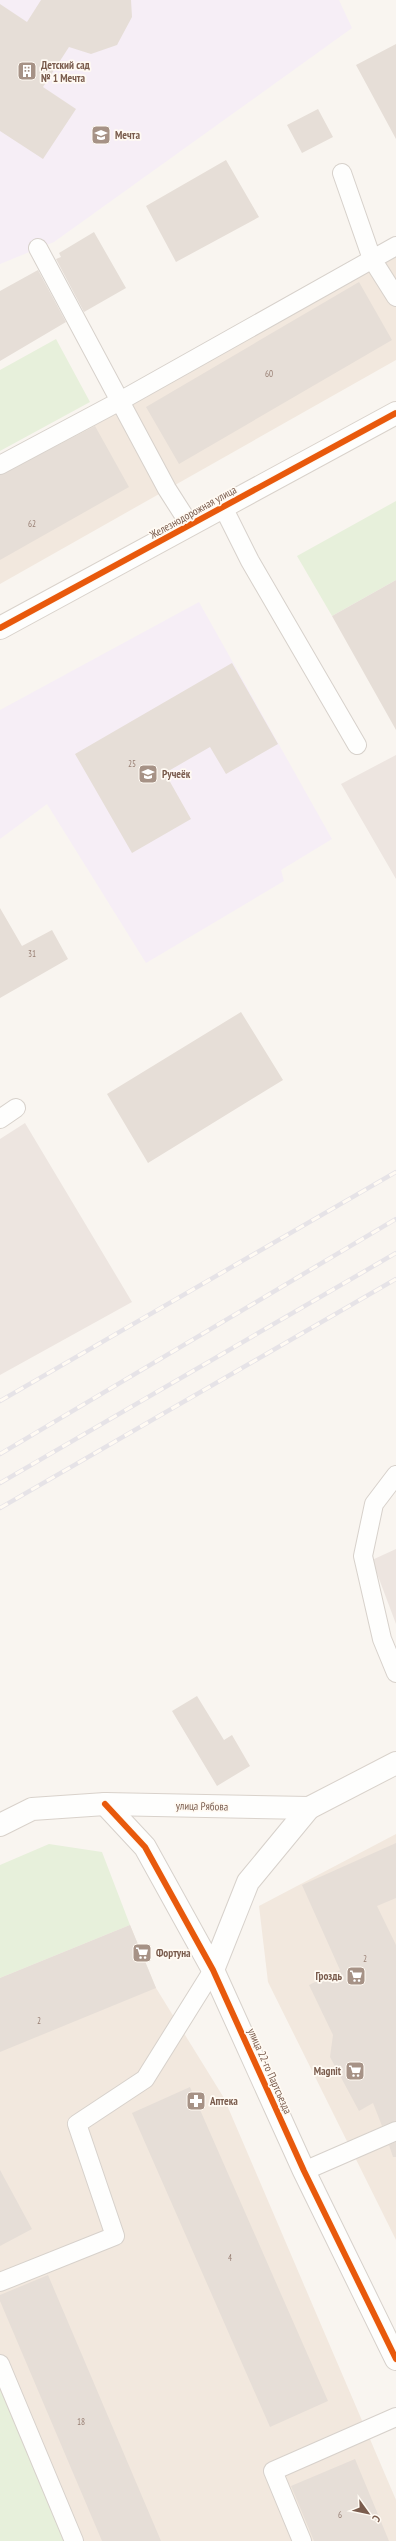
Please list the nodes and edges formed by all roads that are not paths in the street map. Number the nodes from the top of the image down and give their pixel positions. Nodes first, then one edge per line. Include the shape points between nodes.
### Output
1 (342, 173) dead end
2 (396, 246) edge
3 (38, 248) dead end
4 (372, 259) junction
5 (396, 297) edge
6 (120, 401) junction
7 (396, 413) edge
8 (0, 465) edge
9 (223, 507) junction
10 (190, 525) junction
11 (0, 628) edge
12 (357, 745) dead end
13 (16, 1108) dead end
14 (0, 1119) edge
15 (396, 1475) edge
16 (396, 1673) edge
17 (396, 1763) edge
18 (105, 1804) junction
19 (309, 1808) junction
20 (0, 1825) edge
21 (213, 1970) junction
22 (396, 2131) edge
23 (304, 2171) junction
24 (0, 2282) edge
25 (394, 2350) edge
26 (0, 2364) edge
27 (396, 2417) edge
28 (74, 2541) edge
29 (302, 2541) edge

1 - 4 lane
2 - 4 lane
3 - 6 lane
4 - 5 lane
4 - 6 lane
6 - 8 lane
6 - 10 lane via 167,489
7 - 9 street, Железнодорожная улица
9 - 10 street, Железнодорожная улица
9 - 12 lane via 250,561
10 - 11 street, Железнодорожная улица
13 - 14 lane
15 - 16 lane via 374,1504 364,1556 382,1639
17 - 19 street, улица Рябова
18 - 19 street, улица Рябова
18 - 20 street, улица Рябова via 32,1809
18 - 21 street, улица 22-го Партсъезда via 145,1848
19 - 21 street via 248,1882
21 - 23 street, улица 22-го Партсъезда
21 - 24 lane via 145,2079 77,2124 115,2236
22 - 23 lane
23 - 25 street, улица 22-го Партсъезда
26 - 28 lane
27 - 29 lane via 273,2471

